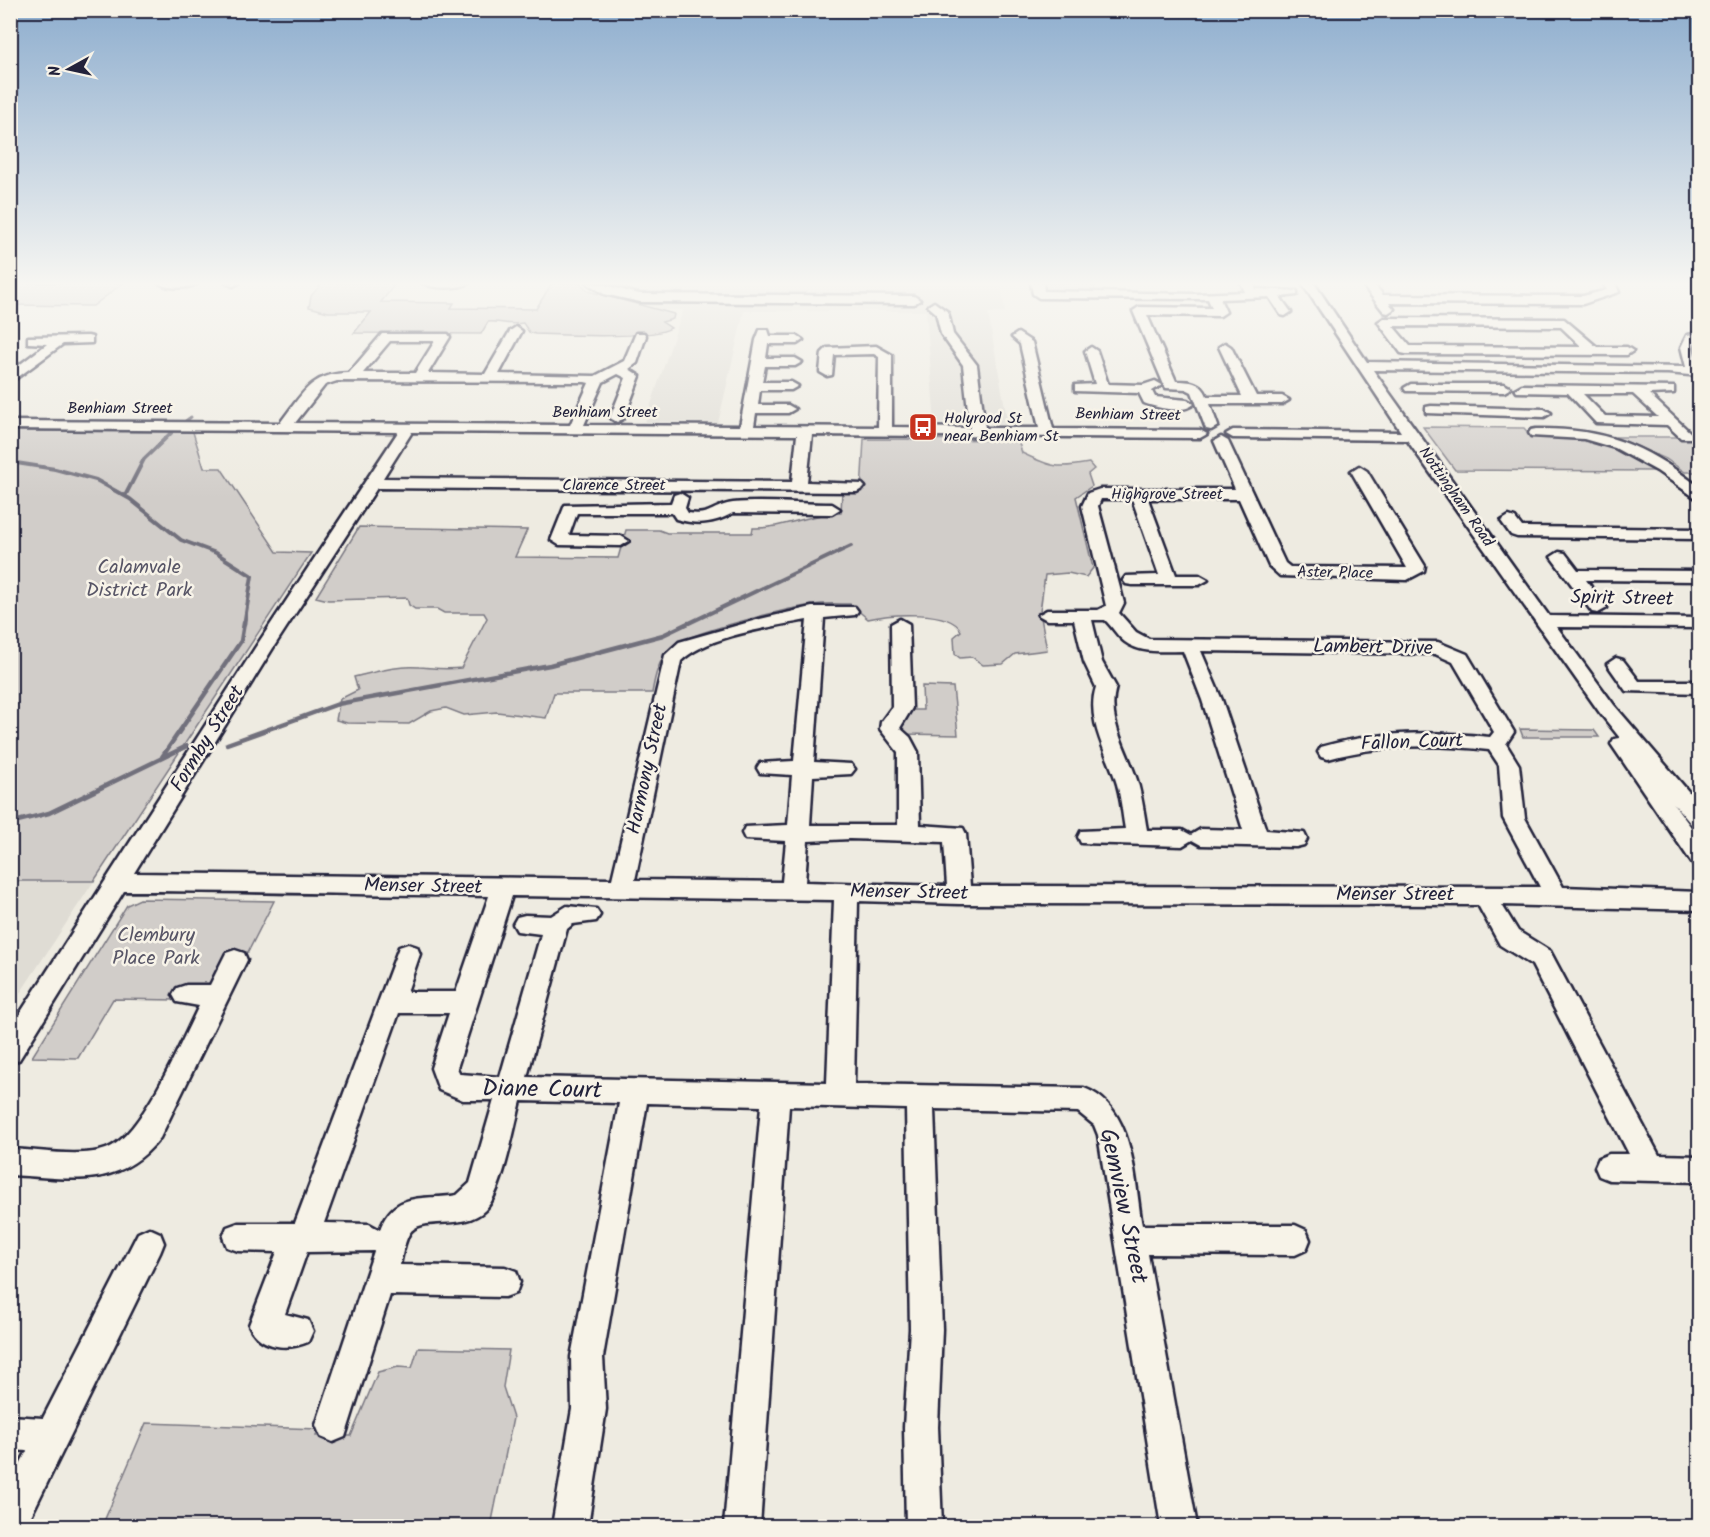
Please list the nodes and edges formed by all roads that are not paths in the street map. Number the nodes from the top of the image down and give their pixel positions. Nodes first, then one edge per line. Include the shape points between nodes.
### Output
1 (41, 355) edge
2 (371, 355) edge
3 (433, 355) edge
4 (502, 355) edge
5 (633, 355) edge
6 (759, 355) edge
7 (828, 355) edge
8 (885, 355) edge
9 (963, 355) edge
10 (1029, 355) edge
11 (1092, 355) edge
12 (1157, 355) edge
13 (1229, 355) edge
14 (1357, 355) edge
15 (1539, 355) edge
16 (1690, 355) edge
17 (758, 362) junction
18 (795, 362) dead end
19 (1365, 366) junction
20 (1503, 368) junction
21 (1552, 368) junction
22 (620, 370) junction
23 (827, 372) dead end
24 (1697, 372) edge
25 (353, 376) junction
26 (419, 377) junction
27 (490, 377) junction
28 (10, 379) edge
29 (597, 380) junction
30 (1171, 385) junction
31 (754, 386) junction
32 (791, 386) dead end
33 (1080, 388) dead end
34 (1102, 388) junction
35 (1411, 388) dead end
36 (1442, 388) junction
37 (1504, 388) dead end
38 (1144, 389) junction
39 (1522, 389) junction
40 (1571, 389) junction
41 (1637, 390) junction
42 (1669, 390) dead end
43 (1200, 395) junction
44 (1251, 400) junction
45 (1282, 400) dead end
46 (1187, 404) dead end
47 (750, 409) junction
48 (788, 409) dead end
49 (1431, 410) dead end
50 (1460, 411) junction
51 (1545, 413) junction
52 (617, 417) dead end
53 (1671, 421) junction
54 (10, 425) edge
55 (285, 426) junction
56 (408, 428) junction
57 (575, 430) junction
58 (1206, 430) junction
59 (746, 431) junction
60 (805, 431) junction
61 (885, 431) junction
62 (978, 432) junction
63 (1047, 432) junction
64 (1536, 433) dead end
65 (1564, 433) junction
66 (1686, 435) dead end
67 (1413, 436) junction
68 (1227, 437) junction
69 (1359, 471) dead end
70 (372, 483) junction
71 (683, 486) junction
72 (799, 487) junction
73 (857, 487) dead end
74 (1138, 494) junction
75 (1245, 495) junction
76 (1700, 496) edge
77 (677, 508) junction
78 (832, 509) dead end
79 (1509, 521) dead end
80 (1700, 534) edge
81 (621, 541) dead end
82 (1559, 557) dead end
83 (1573, 575) junction
84 (1700, 576) edge
85 (1132, 580) dead end
86 (1169, 580) junction
87 (1199, 580) dead end
88 (1598, 608) dead end
89 (849, 611) dead end
90 (812, 612) junction
91 (1108, 613) junction
92 (1047, 615) dead end
93 (1082, 615) junction
94 (1544, 621) junction
95 (1700, 623) edge
96 (900, 624) dead end
97 (1190, 646) junction
98 (1616, 664) dead end
99 (1591, 686) junction
100 (1633, 687) junction
101 (1700, 687) edge
102 (1607, 709) junction
103 (1496, 744) junction
104 (1328, 752) dead end
105 (767, 768) dead end
106 (802, 769) junction
107 (844, 770) dead end
108 (1700, 820) edge
109 (796, 832) junction
110 (753, 833) dead end
111 (909, 833) junction
112 (1089, 837) dead end
113 (1138, 838) junction
114 (1257, 838) junction
115 (1296, 839) dead end
116 (1700, 857) edge
117 (119, 882) junction
118 (503, 888) junction
119 (622, 888) junction
120 (793, 891) junction
121 (846, 892) junction
122 (959, 895) junction
123 (1485, 896) junction
124 (1556, 896) junction
125 (1700, 901) edge
126 (588, 915) dead end
127 (525, 924) dead end
128 (556, 925) junction
129 (408, 954) dead end
130 (235, 960) dead end
131 (186, 995) dead end
132 (217, 996) junction
133 (390, 1002) junction
134 (465, 1003) junction
135 (10, 1052) edge
136 (511, 1090) junction
137 (635, 1092) junction
138 (776, 1094) junction
139 (840, 1095) junction
140 (920, 1097) junction
141 (10, 1162) edge
142 (1609, 1167) dead end
143 (1651, 1168) junction
144 (1700, 1169) edge
145 (238, 1237) dead end
146 (300, 1238) junction
147 (369, 1239) dead end
148 (1132, 1239) junction
149 (1295, 1239) dead end
150 (149, 1243) dead end
151 (378, 1280) junction
152 (505, 1282) dead end
153 (297, 1331) dead end
154 (333, 1425) dead end
155 (10, 1433) edge
156 (54, 1436) junction
157 (10, 1521) edge
158 (570, 1527) edge
159 (742, 1527) edge
160 (924, 1527) edge
161 (1179, 1527) edge

1 - 28 street
2 - 25 street
3 - 26 street
4 - 27 street
5 - 22 street via 630,363
6 - 17 street
7 - 23 street
8 - 61 street
9 - 62 street via 970,364
10 - 63 street
11 - 34 street
12 - 30 street
13 - 44 street
14 - 19 street, Nottingham Road
15 - 21 street
16 - 24 street
17 - 18 street
17 - 31 street
19 - 20 street
19 - 67 street, Nottingham Road
20 - 21 street
20 - 39 street
21 - 24 street
22 - 29 street
22 - 52 street via 633,376
25 - 26 street
25 - 55 street via 320,382
26 - 27 street
27 - 29 street
29 - 57 street
30 - 38 street
30 - 43 street via 1189,385
31 - 32 street
31 - 47 street
33 - 34 street
34 - 38 street
35 - 36 street
36 - 37 street
36 - 50 street
38 - 46 street via 1153,402
39 - 40 street
39 - 51 street
40 - 41 street
40 - 53 street via 1601,420
41 - 42 street
41 - 53 street
43 - 44 street
43 - 58 street
44 - 45 street
47 - 48 street
47 - 59 street
49 - 50 street
50 - 51 street
51 - 65 street
53 - 66 street
54 - 55 street, Benhiam Street
55 - 56 street, Benhiam Street
56 - 57 street, Benhiam Street
56 - 70 street, Formby Street
57 - 59 street, Benhiam Street
58 - 63 street, Benhiam Street
58 - 68 street, Benhiam Street via 1208,439
59 - 60 street, Benhiam Street
60 - 61 street, Benhiam Street
60 - 72 street
61 - 62 street, Benhiam Street
62 - 63 street, Benhiam Street
64 - 65 street
65 - 76 street via 1594,436 1613,443 1666,470
67 - 68 street
67 - 94 street, Nottingham Road
68 - 75 street, Aster Place
69 - 75 street, Aster Place via 1416,566 1415,571 1407,575 1286,572 1278,566
70 - 71 street, Clarence Street
70 - 117 street, Formby Street
71 - 72 street, Clarence Street
71 - 77 street
72 - 73 street, Clarence Street
74 - 75 street, Highgrove Street
74 - 86 street
74 - 91 street, Highgrove Street via 1100,494 1091,500 1115,603
77 - 78 street via 682,516 701,519 713,518 732,508
77 - 81 street via 571,508 559,540
79 - 80 street via 1517,532
82 - 83 street
83 - 84 street
83 - 88 street
85 - 86 street
86 - 87 street
89 - 90 street
90 - 106 street via 816,620
90 - 119 street, Harmony Street via 686,646 672,659
91 - 93 street
91 - 97 street via 1136,643
92 - 93 street
93 - 113 street via 1093,662 1106,687 1102,700 1111,747 1126,779
94 - 95 street, Spirit Street
94 - 99 street, Nottingham Road
96 - 111 street via 902,708 890,729 908,752
97 - 103 street, Lambert Drive via 1450,651 1460,658 1504,732
97 - 114 street
98 - 100 street
99 - 100 street
99 - 102 street, Nottingham Road
100 - 101 street
102 - 108 street, Nottingham Road
102 - 116 street, Nottingham Road via 1615,736
103 - 104 street, Fallon Court via 1374,741
103 - 124 street, Lambert Drive via 1509,765 1514,818
105 - 106 street
106 - 107 street
106 - 109 street
109 - 110 street
109 - 111 street
109 - 120 street
111 - 122 street via 955,834
112 - 113 street
113 - 114 street
114 - 115 street
117 - 118 street, Menser Street
117 - 135 street, Formby Street
118 - 119 street, Menser Street
118 - 134 street, Diane Court
119 - 120 street, Menser Street
120 - 121 street, Menser Street
121 - 122 street, Menser Street
121 - 139 street
122 - 123 street, Menser Street
123 - 124 street, Menser Street
123 - 143 street via 1509,938 1541,958
124 - 125 street, Menser Street
126 - 128 street via 567,915
127 - 128 street
128 - 136 street
129 - 133 street
130 - 132 street
131 - 132 street
132 - 141 street via 150,1129 134,1149 110,1162 87,1165
133 - 134 street
133 - 146 street
134 - 136 street, Diane Court via 444,1068 449,1082 463,1088
136 - 137 street, Diane Court
136 - 151 street via 483,1188 472,1203 458,1209 420,1209 407,1214 398,1225
137 - 138 street, Diane Court
137 - 158 street via 587,1357 589,1409
138 - 139 street, Diane Court
138 - 159 street
139 - 140 street, Gemview Street
140 - 148 street, Gemview Street via 1084,1100 1104,1117 1112,1135
140 - 160 street via 926,1329 921,1427
142 - 143 street
143 - 144 street
145 - 146 street
146 - 147 street
146 - 153 street via 265,1325 270,1329
148 - 149 street
148 - 161 street, Gemview Street
150 - 156 street
151 - 152 street
151 - 154 street
155 - 156 street
156 - 157 street

